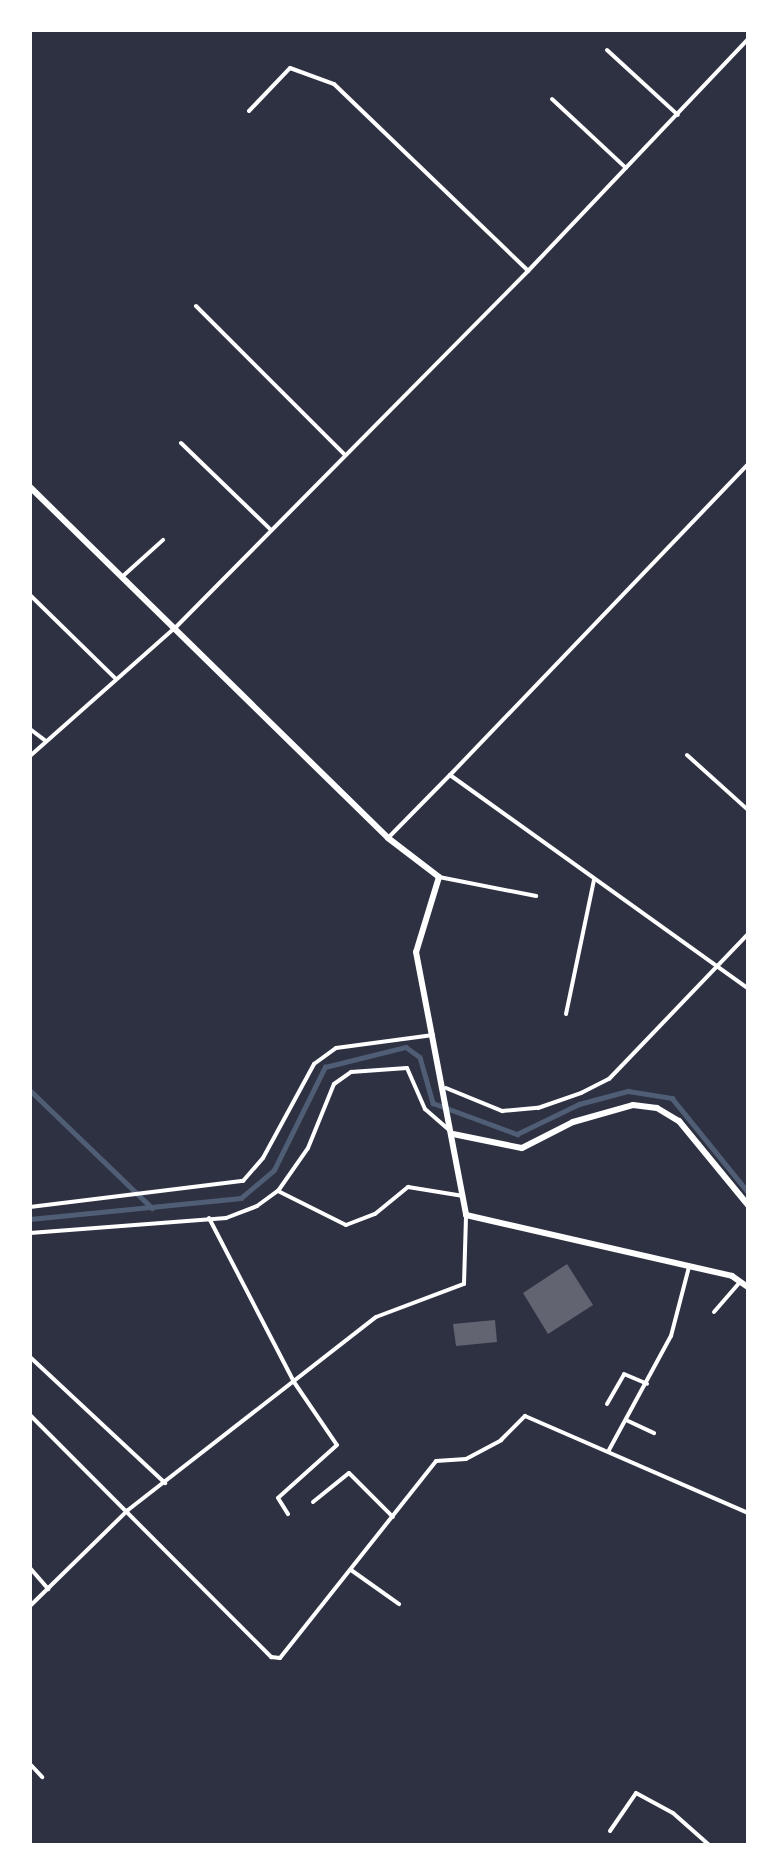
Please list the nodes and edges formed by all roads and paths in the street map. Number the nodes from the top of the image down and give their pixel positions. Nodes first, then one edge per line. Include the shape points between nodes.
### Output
1 (748, 39) edge
2 (607, 50) dead end
3 (552, 99) dead end
4 (249, 111) dead end
5 (678, 115) junction
6 (626, 168) junction
7 (528, 271) junction
8 (196, 306) dead end
9 (181, 443) dead end
10 (345, 455) junction
11 (748, 464) edge
12 (30, 487) edge
13 (272, 530) junction
14 (163, 540) dead end
15 (123, 576) junction
16 (30, 595) edge
17 (176, 627) junction
18 (116, 679) junction
19 (30, 729) edge
20 (46, 741) junction
21 (687, 755) dead end
22 (30, 756) edge
23 (450, 775) junction
24 (748, 810) edge
25 (388, 838) junction
26 (439, 877) junction
27 (594, 880) junction
28 (536, 896) dead end
29 (748, 934) edge
30 (717, 966) junction
31 (748, 988) edge
32 (566, 1014) dead end
33 (433, 1035) junction
34 (446, 1088) junction
35 (453, 1134) junction
36 (278, 1191) junction
37 (463, 1196) junction
38 (748, 1205) edge
39 (30, 1207) edge
40 (466, 1215) junction
41 (209, 1218) junction
42 (30, 1233) edge
43 (689, 1266) junction
44 (740, 1282) junction
45 (748, 1287) edge
46 (714, 1312) dead end
47 (30, 1357) edge
48 (294, 1382) junction
49 (647, 1384) junction
50 (607, 1404) dead end
51 (30, 1416) edge
52 (626, 1420) junction
53 (654, 1433) dead end
54 (609, 1450) junction
55 (165, 1483) junction
56 (313, 1502) dead end
57 (128, 1510) junction
58 (748, 1513) edge
59 (288, 1514) dead end
60 (393, 1516) junction
61 (30, 1568) edge
62 (351, 1570) junction
63 (48, 1589) junction
64 (399, 1604) dead end
65 (30, 1606) edge
66 (30, 1764) edge
67 (42, 1777) dead end
68 (610, 1831) dead end
69 (709, 1845) edge

1 - 5 lane
2 - 5 lane
3 - 6 lane
4 - 7 lane via 290,68 333,84
5 - 6 lane
6 - 7 lane
7 - 10 lane
8 - 10 lane
9 - 13 lane
10 - 13 lane
11 - 23 lane
12 - 15 street
13 - 17 lane
14 - 15 lane
15 - 17 street
16 - 18 lane
17 - 18 lane
17 - 25 street
18 - 20 lane
19 - 20 lane
20 - 22 lane
21 - 24 lane
23 - 25 lane
23 - 27 lane
25 - 26 street
26 - 28 lane
26 - 33 street via 416,952
27 - 30 lane
27 - 32 lane
29 - 30 lane
30 - 31 lane
30 - 34 lane via 609,1079 581,1094 538,1108 502,1111
33 - 34 street
33 - 39 lane via 336,1048 314,1065 263,1158 243,1181
34 - 35 street
35 - 36 lane via 425,1109 407,1068 351,1072 334,1084 308,1148
35 - 37 street
35 - 38 street via 522,1148 573,1122 633,1105 657,1108 679,1121
36 - 37 lane via 346,1225 375,1214 408,1187
36 - 41 lane via 226,1218
37 - 40 street
40 - 43 street
40 - 48 lane via 464,1284 376,1317
41 - 42 lane
41 - 48 lane
43 - 44 street
43 - 49 lane via 671,1336
44 - 45 street
44 - 46 lane
47 - 55 lane
48 - 55 lane
48 - 59 lane via 337,1445 278,1498
49 - 50 lane via 624,1374
49 - 52 lane
51 - 57 lane
52 - 53 lane
52 - 54 lane
54 - 58 lane
54 - 60 lane via 525,1416 501,1440 466,1460 436,1461
55 - 57 lane
56 - 60 lane via 349,1473
57 - 62 lane via 271,1657 280,1658
57 - 63 lane
60 - 62 lane
61 - 63 lane
62 - 64 lane
63 - 65 lane
66 - 67 lane
68 - 69 lane via 636,1793 673,1813

